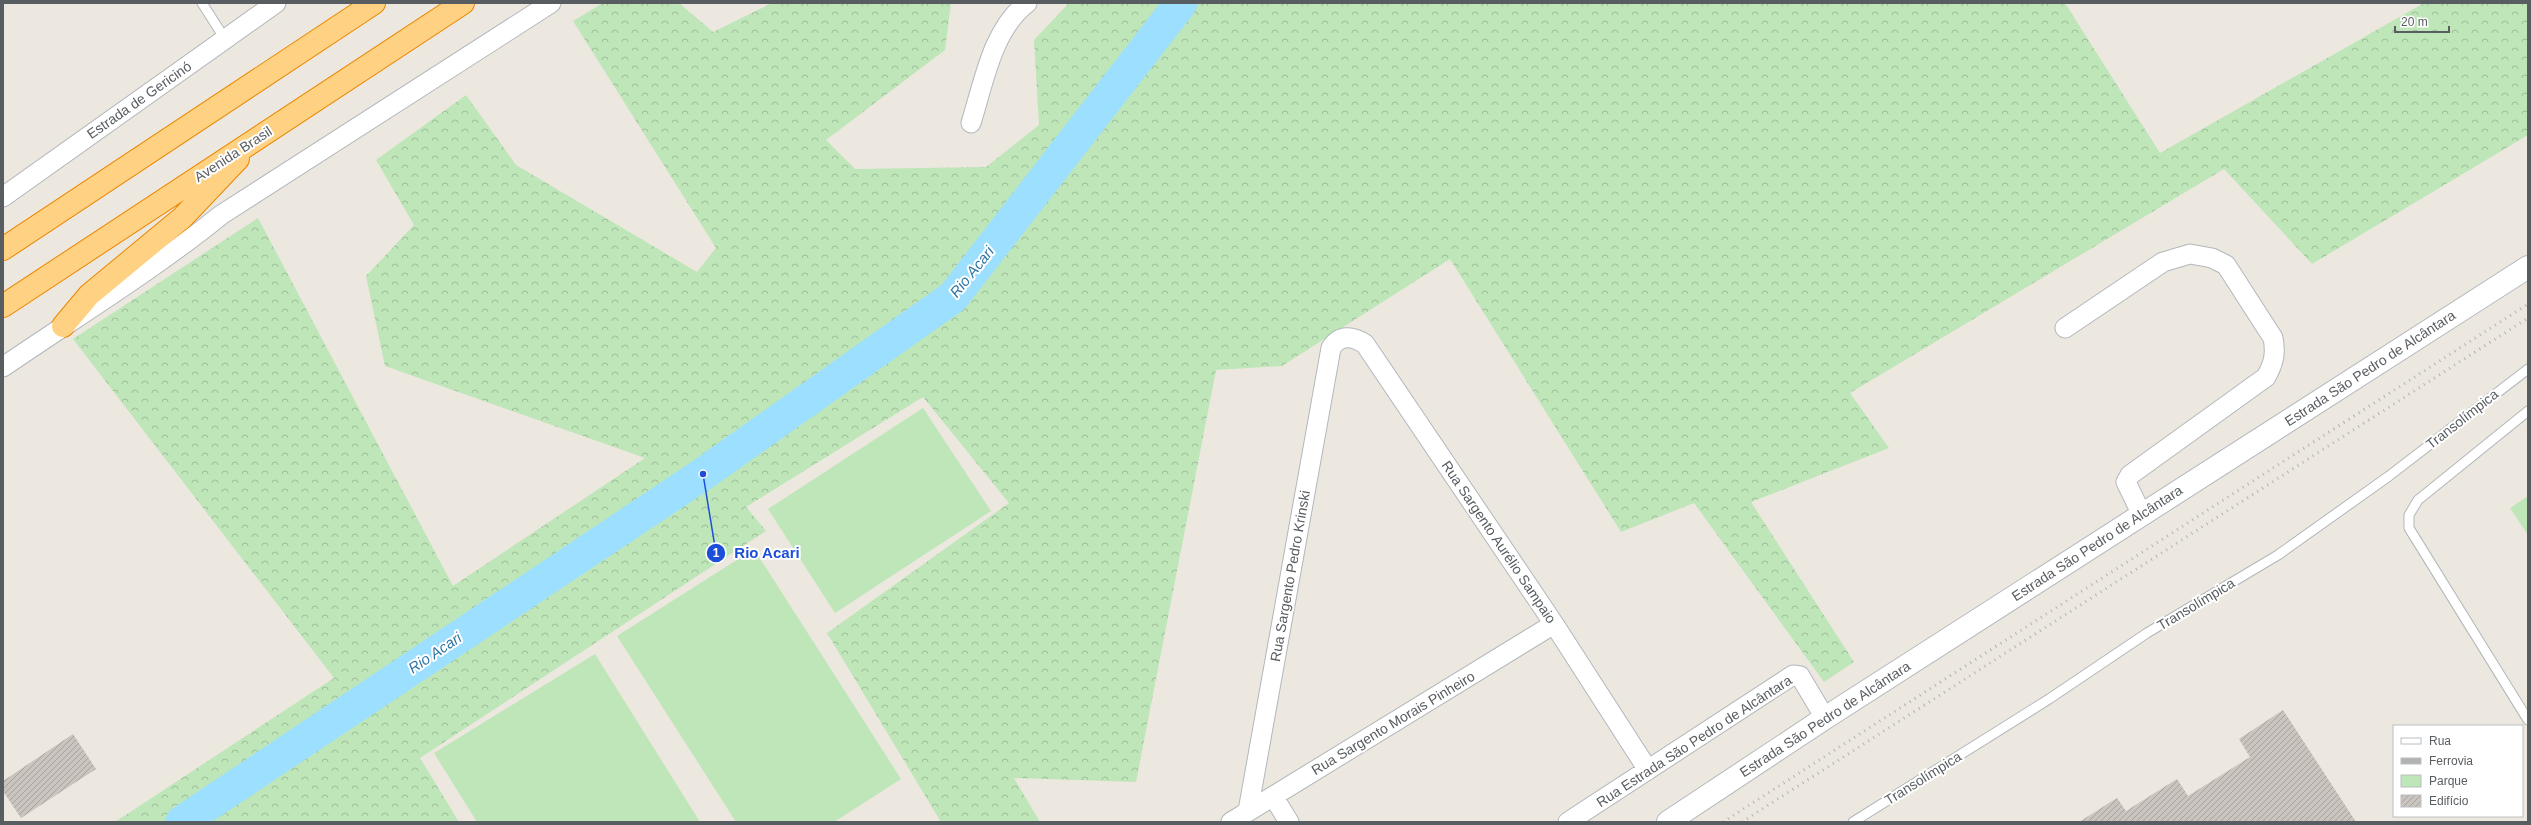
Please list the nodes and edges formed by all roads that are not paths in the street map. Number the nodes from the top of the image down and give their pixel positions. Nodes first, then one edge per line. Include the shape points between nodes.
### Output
1 (202, 3) edge
2 (276, 3) edge
3 (374, 3) edge
4 (463, 3) edge
5 (551, 3) edge
6 (1027, 3) edge
7 (225, 39) junction
8 (971, 123) dead end
9 (254, 140) junction
10 (3, 197) edge
11 (3, 249) edge
12 (2528, 267) edge
13 (3, 306) edge
14 (63, 326) junction
15 (2065, 328) dead end
16 (1336, 341) joint
17 (3, 367) edge
18 (2528, 369) edge
19 (2528, 411) edge
20 (2142, 515) junction
21 (1554, 624) junction
22 (1825, 718) junction
23 (2528, 720) edge
24 (1648, 770) junction
25 (1273, 796) junction
26 (1248, 811) junction
27 (1231, 822) edge
28 (1289, 822) edge
29 (1568, 822) edge
30 (1668, 822) edge
31 (1853, 822) edge

1 - 7 lane
2 - 7 street, Estrada de Gericinó
3 - 11 highway
4 - 9 highway, Avenida Brasil
5 - 14 street via 221,215 183,246
6 - 8 street via 1003,29
7 - 10 street, Estrada de Gericinó
9 - 13 highway, Avenida Brasil
9 - 14 highway via 223,177 182,218 89,295
12 - 20 street, Estrada São Pedro de Alcântara
14 - 17 street
15 - 20 street via 2163,262 2190,254 2212,258 2226,265 2273,338 2276,351 2266,377 2130,475 2126,482
16 - 21 street, Rua Sargento Aurélio Sampaio via 1346,337 1356,338 1365,344
16 - 26 street, Rua Sargento Pedro Krinski via 1331,348
18 - 31 lane, Transolímpica via 2390,476 2278,555 2147,633 2042,703
19 - 23 lane via 2418,500 2409,514 2409,528
20 - 22 street, Estrada São Pedro de Alcântara
21 - 24 street, Rua Sargento Aurélio Sampaio
21 - 25 street, Rua Sargento Morais Pinheiro
22 - 24 street, Rua Estrada São Pedro de Alcântara via 1800,676 1793,675
22 - 30 street, Estrada São Pedro de Alcântara
24 - 29 street, Rua Estrada São Pedro de Alcântara
25 - 26 street, Rua Sargento Morais Pinheiro
25 - 28 street
26 - 27 street, Rua Sargento Morais Pinheiro

